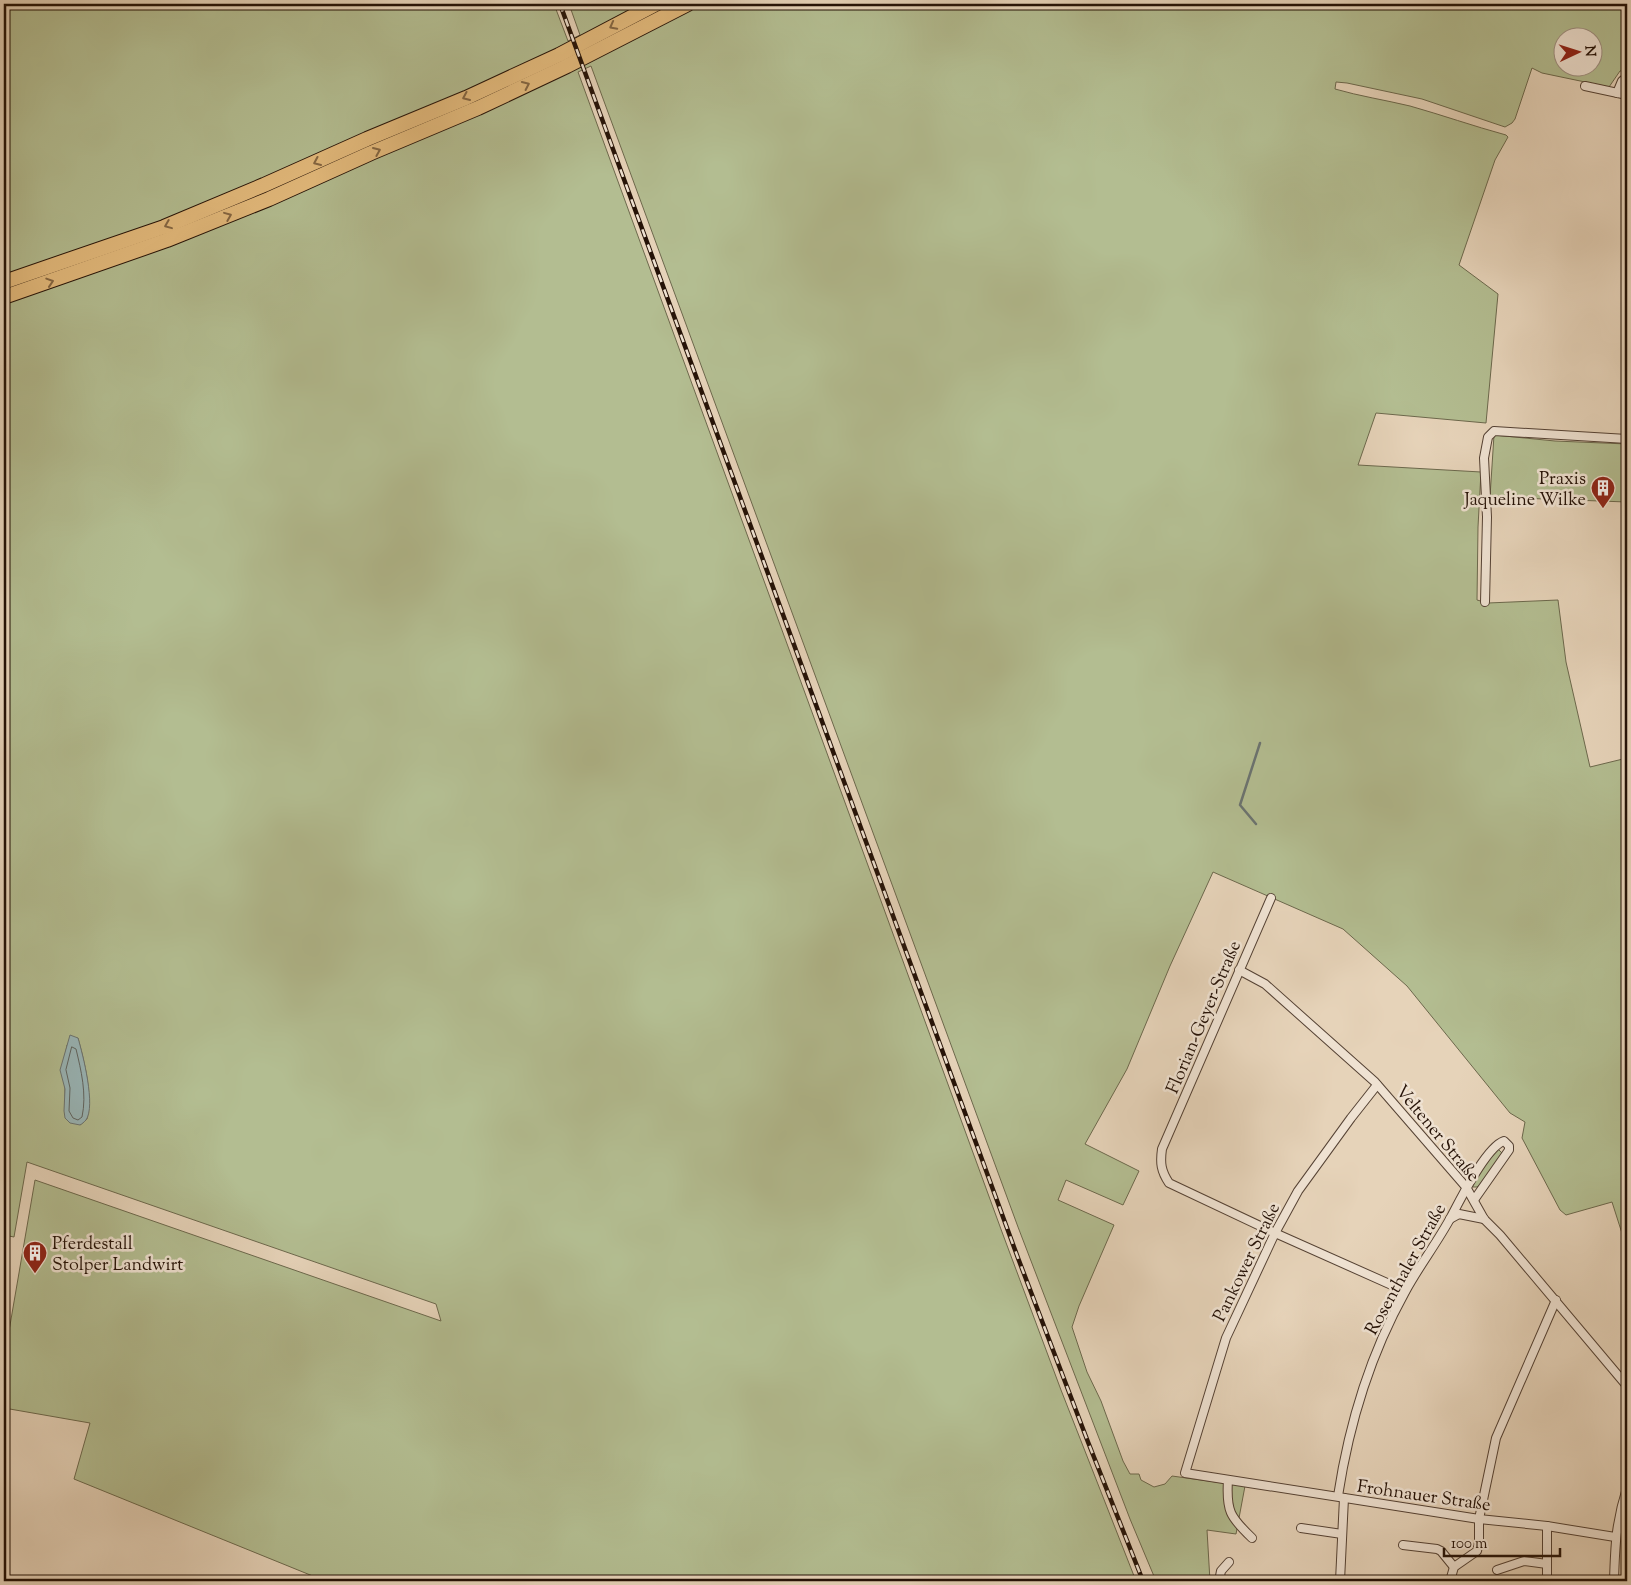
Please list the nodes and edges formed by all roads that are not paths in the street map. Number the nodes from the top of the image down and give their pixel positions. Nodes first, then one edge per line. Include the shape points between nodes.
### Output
1 (656, 4) edge
2 (688, 4) edge
3 (1627, 77) edge
4 (1585, 86) dead end
5 (1617, 93) junction
6 (1627, 95) edge
7 (4, 282) edge
8 (4, 297) edge
9 (1627, 439) edge
10 (1484, 602) dead end
11 (1271, 898) dead end
12 (1239, 970) junction
13 (1378, 1085) junction
14 (1466, 1186) junction
15 (1474, 1200) junction
16 (1450, 1219) junction
17 (1484, 1219) junction
18 (1275, 1233) junction
19 (1405, 1291) junction
20 (1556, 1300) junction
21 (1627, 1386) edge
22 (1185, 1473) joint
23 (1228, 1480) junction
24 (1627, 1488) edge
25 (1341, 1497) junction
26 (1479, 1519) junction
27 (1547, 1526) junction
28 (1301, 1528) dead end
29 (1342, 1534) junction
30 (1615, 1537) junction
31 (1252, 1538) dead end
32 (1404, 1545) dead end
33 (1229, 1562) dead end
34 (1547, 1564) junction
35 (1454, 1568) junction
36 (1497, 1570) dead end
37 (1219, 1581) edge
38 (1340, 1581) edge
39 (1450, 1581) edge
40 (1547, 1581) edge
41 (1614, 1581) edge

1 -> 7 highway via 542,63 264,185 164,227
8 -> 2 highway via 167,240 269,199 478,108
3 - 5 street
4 - 5 street
5 - 6 street
9 - 10 street via 1494,431 1488,437 1484,458 1487,517
11 - 12 street, Florian-Geyer-Straße
12 - 13 street, Veltener Straße via 1265,984
12 - 18 street, Florian-Geyer-Straße via 1162,1149 1160,1164 1169,1183
13 - 14 street, Veltener Straße
13 - 18 street, Pankower Straße via 1298,1191
14 - 15 street, Veltener Straße
14 - 15 street, Rosenthaler Straße via 1495,1146 1504,1140 1508,1150
14 - 16 street, Rosenthaler Straße
15 - 17 street, Veltener Straße
16 - 17 street via 1459,1214
16 - 19 street, Rosenthaler Straße
17 - 20 street, Veltener Straße
18 - 19 street
18 - 22 street, Pankower Straße via 1226,1338
19 - 25 street, Rosenthaler Straße via 1361,1394 1347,1446
20 - 21 street, Veltener Straße
20 - 26 street via 1496,1438
22 - 23 street, Frohnauer Straße
23 - 25 street, Frohnauer Straße
23 - 31 street via 1230,1512
24 - 30 street
25 - 26 street, Frohnauer Straße
25 - 29 street, Rosenthaler Straße
26 - 27 street, Frohnauer Straße
26 - 35 street via 1477,1551
27 - 30 street, Frohnauer Straße
27 - 34 street
28 - 29 street
29 - 38 street, Rosenthaler Straße
30 - 41 street
32 - 35 street via 1437,1549
33 - 37 street via 1221,1570
34 - 36 street via 1524,1561
34 - 40 street
35 - 39 street

